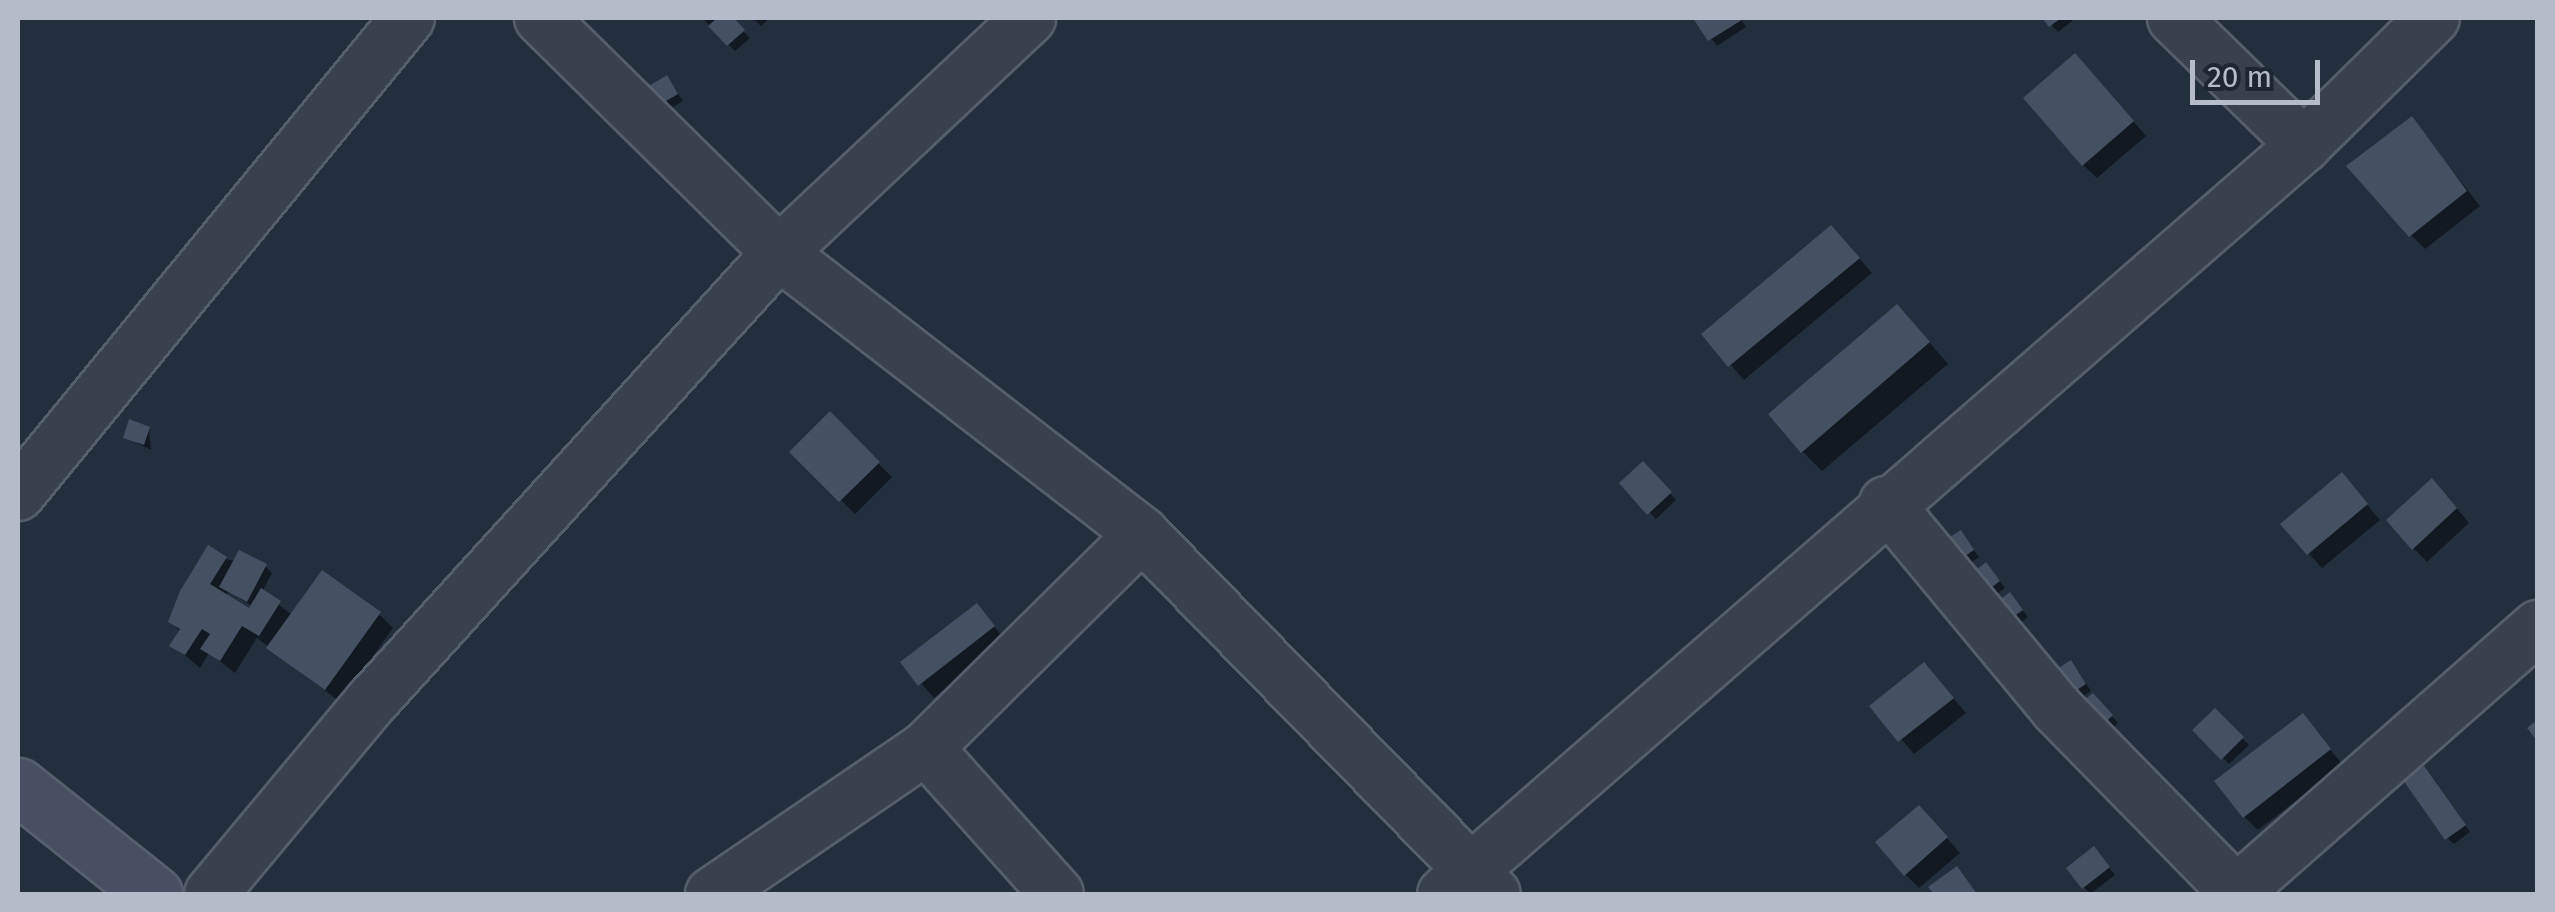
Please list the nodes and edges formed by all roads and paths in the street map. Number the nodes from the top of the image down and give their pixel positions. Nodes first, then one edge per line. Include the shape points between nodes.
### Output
1 (408, 18) edge
2 (542, 18) edge
3 (1028, 18) edge
4 (2174, 18) edge
5 (2432, 18) edge
6 (2304, 145) junction
7 (778, 252) junction
8 (18, 494) edge
9 (1886, 504) junction
10 (1142, 534) junction
11 (2538, 627) edge
12 (926, 748) junction
13 (18, 786) edge
14 (1472, 888) edge
15 (154, 894) edge
16 (211, 894) edge
17 (712, 894) edge
18 (1057, 894) edge
19 (2236, 894) edge

1 - 8 street
2 - 7 street
3 - 7 street
4 - 6 street
5 - 6 street
6 - 9 street
7 - 10 street
7 - 16 street via 372,700
9 - 14 street
9 - 19 street via 2057,709
10 - 12 street
10 - 14 street
11 - 19 street
12 - 17 street
12 - 18 street
13 - 15 main road

